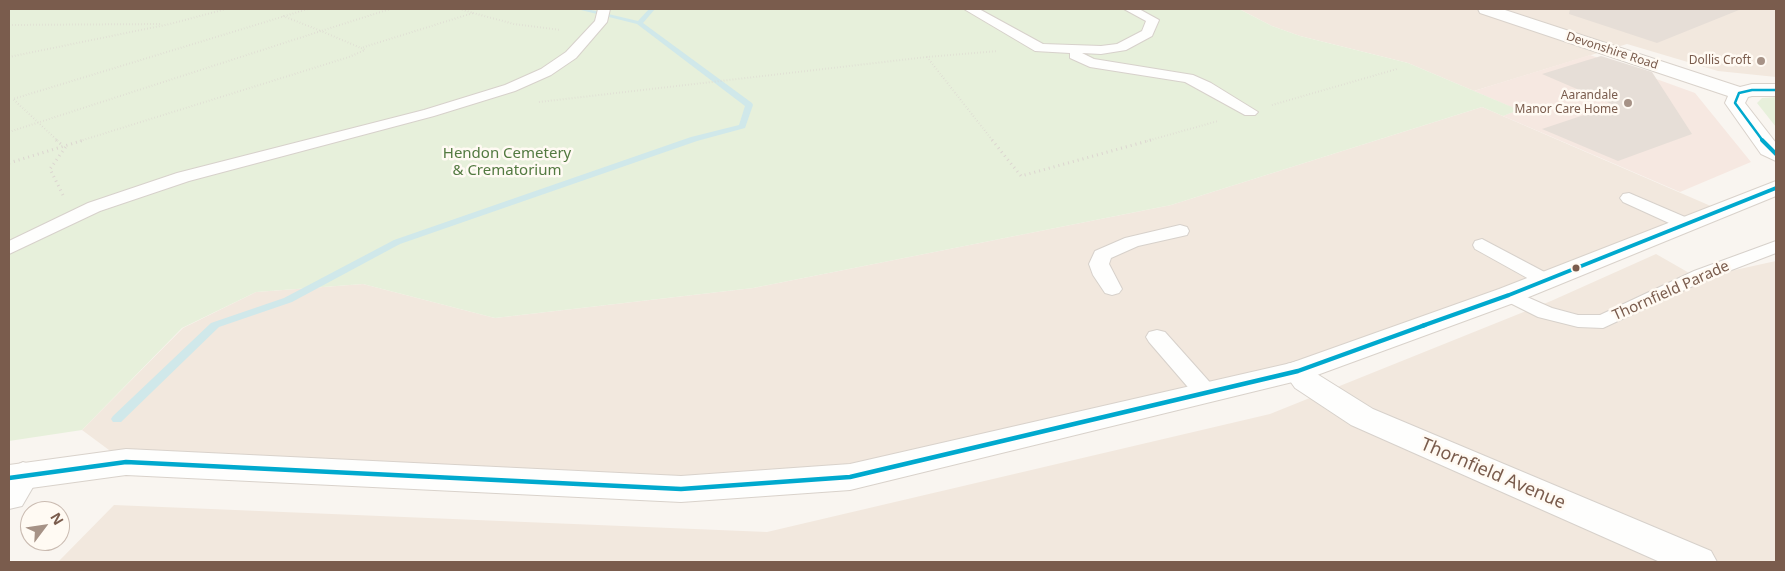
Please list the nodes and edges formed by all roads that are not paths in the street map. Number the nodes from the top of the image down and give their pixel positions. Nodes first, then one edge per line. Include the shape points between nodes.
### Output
1 (604, 9) edge
2 (970, 9) edge
3 (1130, 9) edge
4 (1486, 9) edge
5 (1067, 50) junction
6 (1776, 90) edge
7 (1739, 93) junction
8 (1250, 112) road end
9 (1776, 154) edge
10 (1776, 188) edge
11 (1629, 198) dead end
12 (1686, 224) junction
13 (1180, 232) dead end
14 (1482, 245) dead end
15 (1776, 247) edge
16 (9, 248) edge
17 (1545, 280) junction
18 (1112, 289) dead end
19 (1509, 295) junction
20 (1157, 337) dead end
21 (1298, 371) junction
22 (1207, 394) junction
23 (14, 483) edge
24 (1698, 562) edge

1 - 16 lane via 601,22 571,55 546,72 510,88 429,113 183,177 94,207
2 - 5 lane via 1040,48
3 - 5 lane via 1153,20 1147,33 1135,41 1101,50
4 - 7 main road, Devonshire Road
5 - 8 lane via 1090,63 1188,78
6 - 7 main road
7 - 9 main road via 1735,102
10 - 12 main road
11 - 12 lane
12 - 17 main road
13 - 18 lane via 1132,242 1102,255 1099,264
14 - 17 lane
15 - 19 lane, Thornfield Parade via 1701,275 1603,322 1578,321 1545,313
17 - 19 main road
19 - 21 main road
20 - 22 lane
21 - 22 main road
21 - 24 main road, Thornfield Avenue via 1306,381 1362,417
22 - 23 main road via 850,477 681,489 126,462

